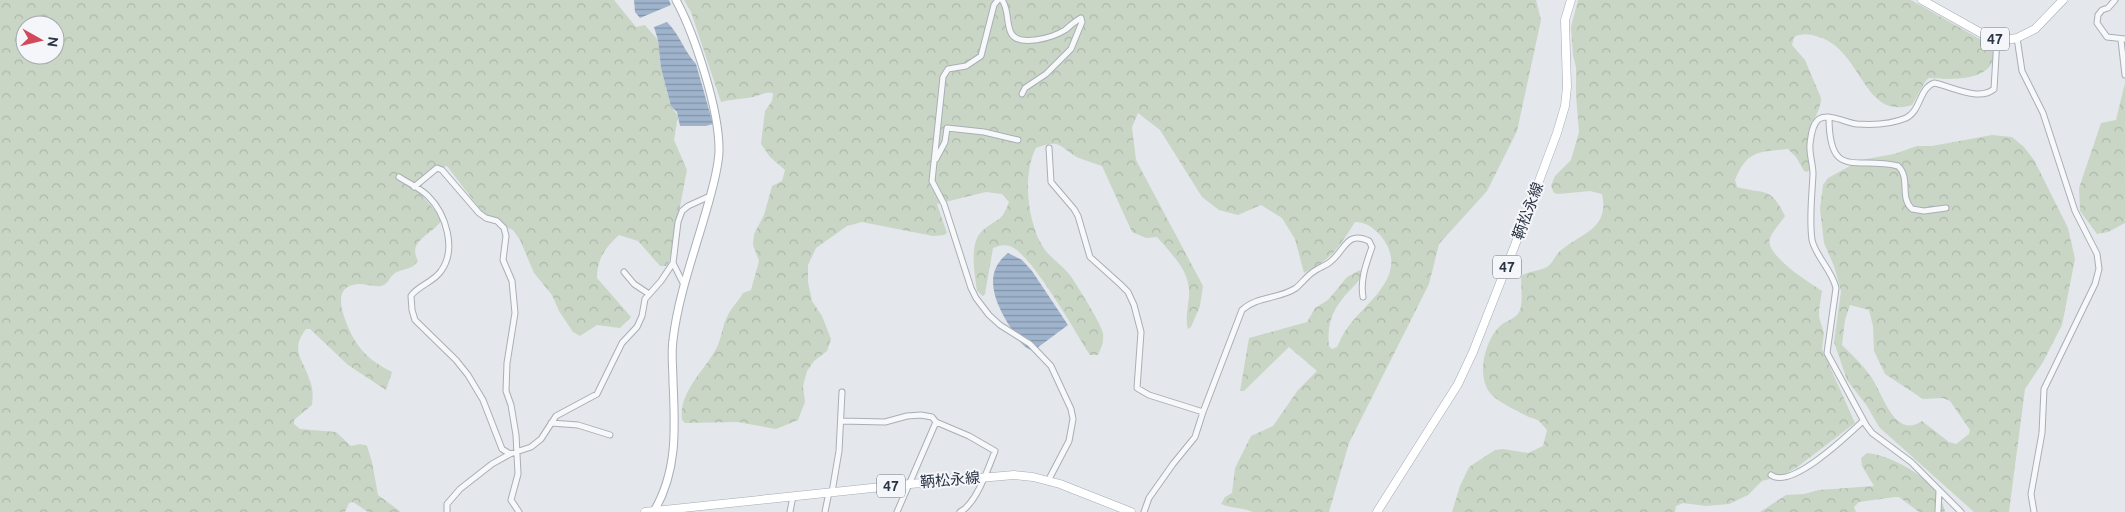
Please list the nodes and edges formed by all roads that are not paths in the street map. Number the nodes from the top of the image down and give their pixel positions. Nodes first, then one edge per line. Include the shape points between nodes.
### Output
1 (676, 0) edge
2 (1000, 0) edge
3 (1571, 0) edge
4 (1922, 0) edge
5 (2063, 0) edge
6 (2115, 0) edge
7 (2017, 38) junction
8 (1997, 39) junction
9 (2123, 39) edge
10 (2125, 75) edge
11 (1022, 94) dead end
12 (1829, 117) junction
13 (1018, 140) dead end
14 (1049, 148) dead end
15 (932, 166) junction
16 (399, 177) dead end
17 (414, 187) junction
18 (710, 196) junction
19 (1946, 208) dead end
20 (673, 263) junction
21 (624, 272) dead end
22 (685, 286) junction
23 (649, 294) junction
24 (1363, 297) dead end
25 (842, 392) dead end
26 (1203, 412) junction
27 (841, 421) junction
28 (1863, 421) junction
29 (936, 422) junction
30 (551, 423) junction
31 (610, 435) dead end
32 (516, 453) junction
33 (510, 454) junction
34 (1771, 475) dead end
35 (985, 476) junction
36 (1048, 481) junction
37 (910, 484) junction
38 (1939, 489) junction
39 (831, 492) junction
40 (793, 496) junction
41 (447, 512) edge
42 (518, 512) edge
43 (651, 512) edge
44 (790, 512) edge
45 (825, 512) edge
46 (897, 512) edge
47 (960, 512) edge
48 (1131, 512) edge
49 (1144, 512) edge
50 (1377, 512) edge
51 (1938, 512) edge
52 (1961, 512) edge
53 (2034, 512) edge

1 - 18 street via 687,20 715,113 719,153
2 - 11 street via 1004,4 1012,36 1018,39 1043,39 1064,30 1080,18 1082,22 1071,49
2 - 15 street via 994,5 981,56 966,66 948,69 943,77
3 - 50 main road, 鞆松永線 / 47 via 1565,20 1568,87 1565,106 1522,228 1458,384
4 - 8 main road, 47
5 - 7 main road, 47 via 2035,29
6 - 9 street via 2098,15 2097,23 2107,37
7 - 8 main road, 47
7 - 53 street via 2022,71 2044,112 2075,211 2097,254 2099,269 2091,293 2044,389 2042,433 2032,494
8 - 12 street via 1994,89 1991,92 1974,94 1934,83 1927,87 1917,108 1905,118 1854,124
9 - 10 street
12 - 19 street via 1832,148 1845,162 1898,166 1904,175 1905,200 1912,209 1931,211
12 - 28 street via 1819,120 1813,128 1810,145 1812,240 1836,288 1827,352
13 - 15 street via 947,128 945,142
14 - 26 street via 1051,182 1078,216 1090,257 1128,292 1134,304 1141,332 1137,388 1157,398
15 - 36 street via 932,181 944,204 976,298 1000,325 1040,353 1058,378 1071,409 1074,419 1069,441
16 - 17 street
17 - 32 street via 432,171 442,170 480,213 504,228 503,260 512,281 515,313 506,391 516,435
17 - 33 street via 426,194 441,214 449,245 440,273 411,296 413,316 468,376 489,412 502,449
18 - 20 street via 682,212
18 - 22 street
20 - 22 street
20 - 23 street
21 - 23 street
22 - 43 street via 672,342 674,453 660,501
23 - 30 street via 637,327 622,344 597,394 556,416
24 - 26 street via 1364,269 1372,247 1369,241 1358,237 1352,238 1329,263 1312,272 1295,289 1246,306 1239,316
25 - 27 street
26 - 49 street via 1196,437 1149,498
27 - 29 street via 885,422 921,415 932,417
27 - 39 street
28 - 34 street via 1798,473 1782,478
28 - 38 street via 1872,433 1911,462
29 - 35 street via 995,451
29 - 37 street
30 - 31 street via 578,425
30 - 32 street via 532,447
32 - 33 street
32 - 42 street via 517,481 511,500
33 - 41 street via 460,489 448,504
35 - 36 main road, 鞆松永線 / 47 via 1014,475
35 - 37 main road, 鞆松永線 / 47
35 - 47 street via 966,509
36 - 48 main road, 鞆松永線 / 47
37 - 39 main road, 鞆松永線 / 47
37 - 46 street
38 - 51 street
38 - 52 street
39 - 40 main road, 鞆松永線 / 47
39 - 45 street
40 - 43 main road, 鞆松永線 / 47
40 - 44 street

